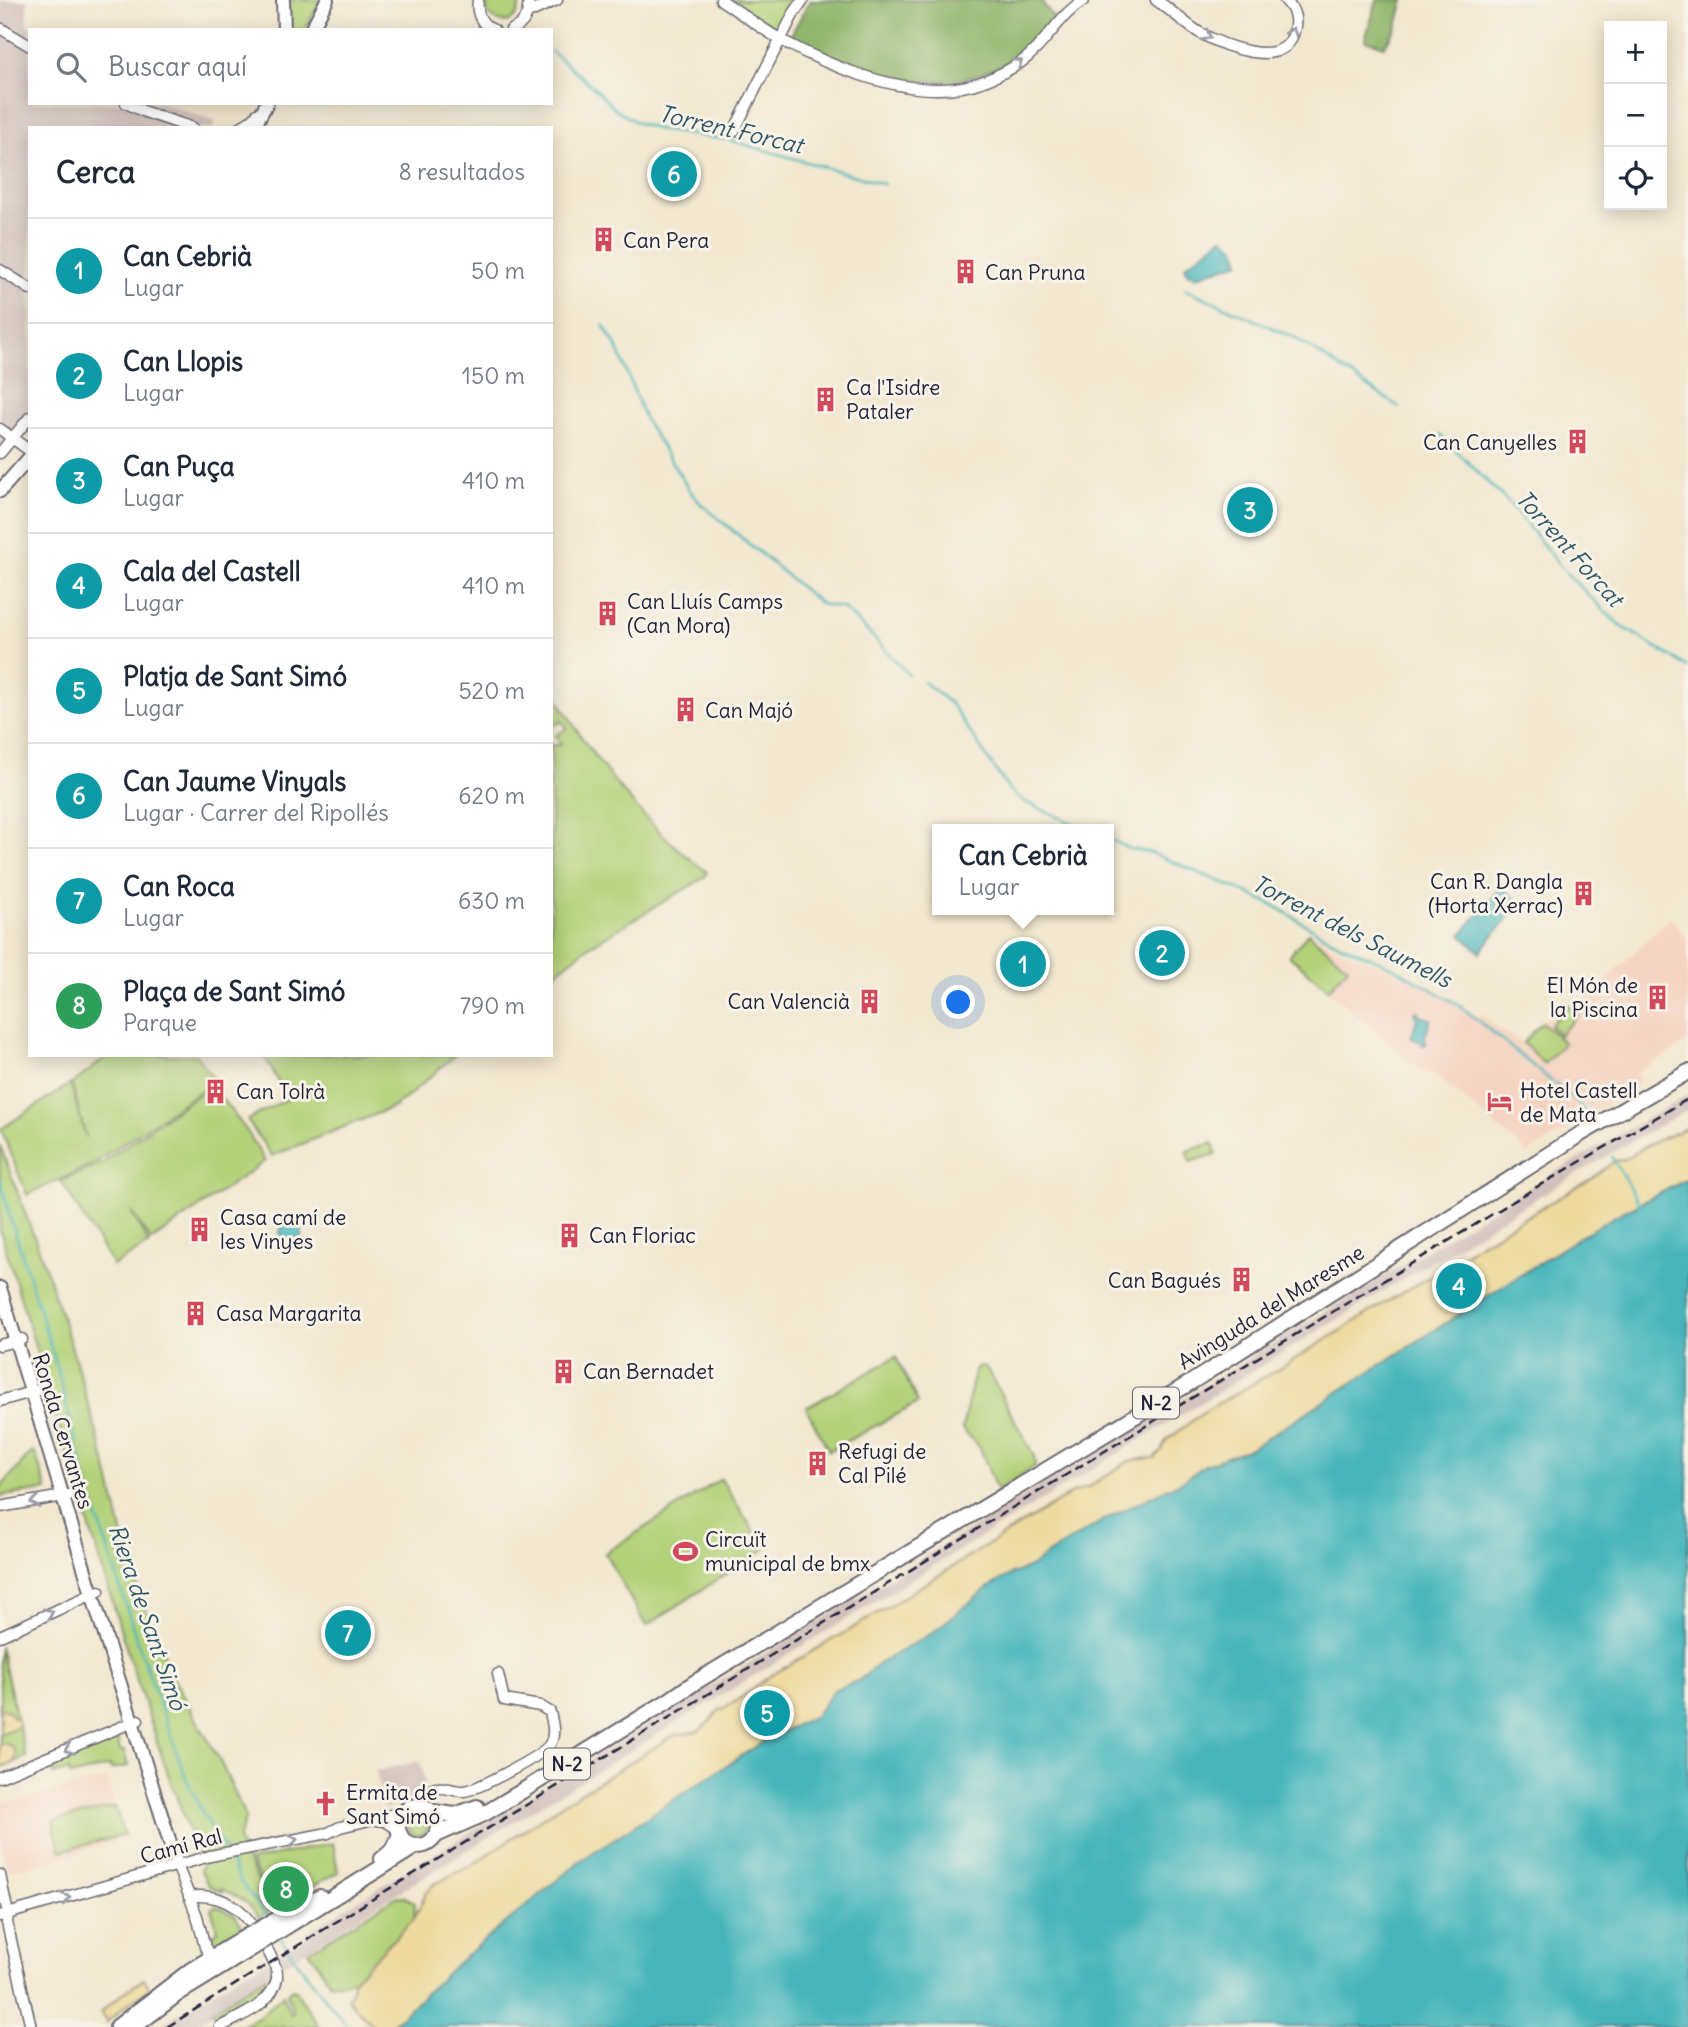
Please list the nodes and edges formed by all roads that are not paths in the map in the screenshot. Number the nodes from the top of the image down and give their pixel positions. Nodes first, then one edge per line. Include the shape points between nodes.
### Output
1 (282, 0) edge
2 (327, 0) edge
3 (478, 0) edge
4 (528, 0) edge
5 (557, 0) edge
6 (721, 0) edge
7 (803, 0) edge
8 (1084, 0) edge
9 (1156, 0) edge
10 (1285, 0) edge
11 (528, 13) junction
12 (0, 27) edge
13 (284, 28) edge
14 (312, 28) edge
15 (491, 28) edge
16 (514, 28) edge
17 (782, 40) junction
18 (28, 45) edge
19 (130, 105) edge
20 (265, 105) edge
21 (266, 105) edge
22 (186, 126) edge
23 (242, 126) edge
24 (254, 126) edge
25 (734, 131) dead end
26 (0, 270) edge
27 (28, 288) edge
28 (28, 419) edge
29 (0, 429) edge
30 (12, 437) junction
31 (28, 449) edge
32 (0, 453) edge
33 (28, 459) edge
34 (0, 491) edge
35 (1688, 1072) edge
36 (0, 1289) edge
37 (19, 1340) junction
38 (0, 1345) edge
39 (34, 1391) junction
40 (0, 1401) edge
41 (66, 1495) junction
42 (0, 1507) edge
43 (95, 1592) junction
44 (0, 1636) edge
45 (498, 1674) dead end
46 (694, 1683) junction
47 (135, 1721) junction
48 (0, 1777) edge
49 (427, 1809) junction
50 (403, 1812) junction
51 (373, 1820) junction
52 (399, 1832) junction
53 (436, 1835) junction
54 (416, 1846) junction
55 (177, 1865) junction
56 (0, 1875) edge
57 (189, 1897) junction
58 (4, 1915) edge
59 (284, 1922) junction
60 (253, 1939) junction
61 (211, 1957) junction
62 (152, 2013) junction
63 (31, 2027) edge
64 (117, 2027) edge
65 (134, 2027) edge
66 (220, 2027) edge

1 - 13 street
2 - 14 street
3 - 15 street via 482,22
4 - 11 street
5 - 11 street
6 - 17 street
7 - 17 street
17 -> 8 street via 881,80 955,88 1001,74 1021,62
9 -> 10 street via 1216,41 1267,53 1285,46 1295,30 1296,15
11 - 16 street
12 - 18 street
17 - 25 street
19 - 22 street
20 - 23 street
21 - 24 street
26 - 27 street
28 - 30 street
29 - 30 street
30 - 31 street
30 - 32 street
33 - 34 street
35 - 46 main road, Avinguda del Maresme / N-2 via 1589,1129 1193,1381
36 - 37 street, Ronda Cervantes
37 - 38 street
37 - 39 street, Ronda Cervantes
39 - 40 street
39 - 41 street, Ronda Cervantes
41 -> 42 street
41 - 43 street, Ronda Cervantes
44 -> 43 street
43 - 47 street, Ronda Cervantes
45 - 49 street via 503,1700 550,1712 550,1745 475,1789 432,1789 423,1797
46 - 49 main road, Avinguda del Maresme / N-2 via 464,1813 448,1815
46 - 53 main road, Avinguda del Maresme / N-2 via 484,1814
47 -> 48 street
47 - 55 street, Ronda Cervantes
49 - 50 main road
49 - 53 main road via 438,1823
50 - 51 street, Camí Ral
50 - 52 main road
51 - 52 street via 385,1821
55 -> 51 street, Camí Ral
52 - 54 main road
52 - 59 main road via 394,1849
53 - 54 main road via 431,1842
54 - 59 main road
55 - 57 street
58 -> 55 street, Camí Ral
56 - 58 street
57 - 60 street via 209,1895 237,1908
57 - 61 street
58 - 63 street
59 - 60 main road, bridge
60 - 61 main road
60 - 62 main road
60 - 66 street via 276,1969 275,1985 251,2011
61 - 62 main road via 206,1968 160,2001
61 - 64 main road
62 - 65 main road

